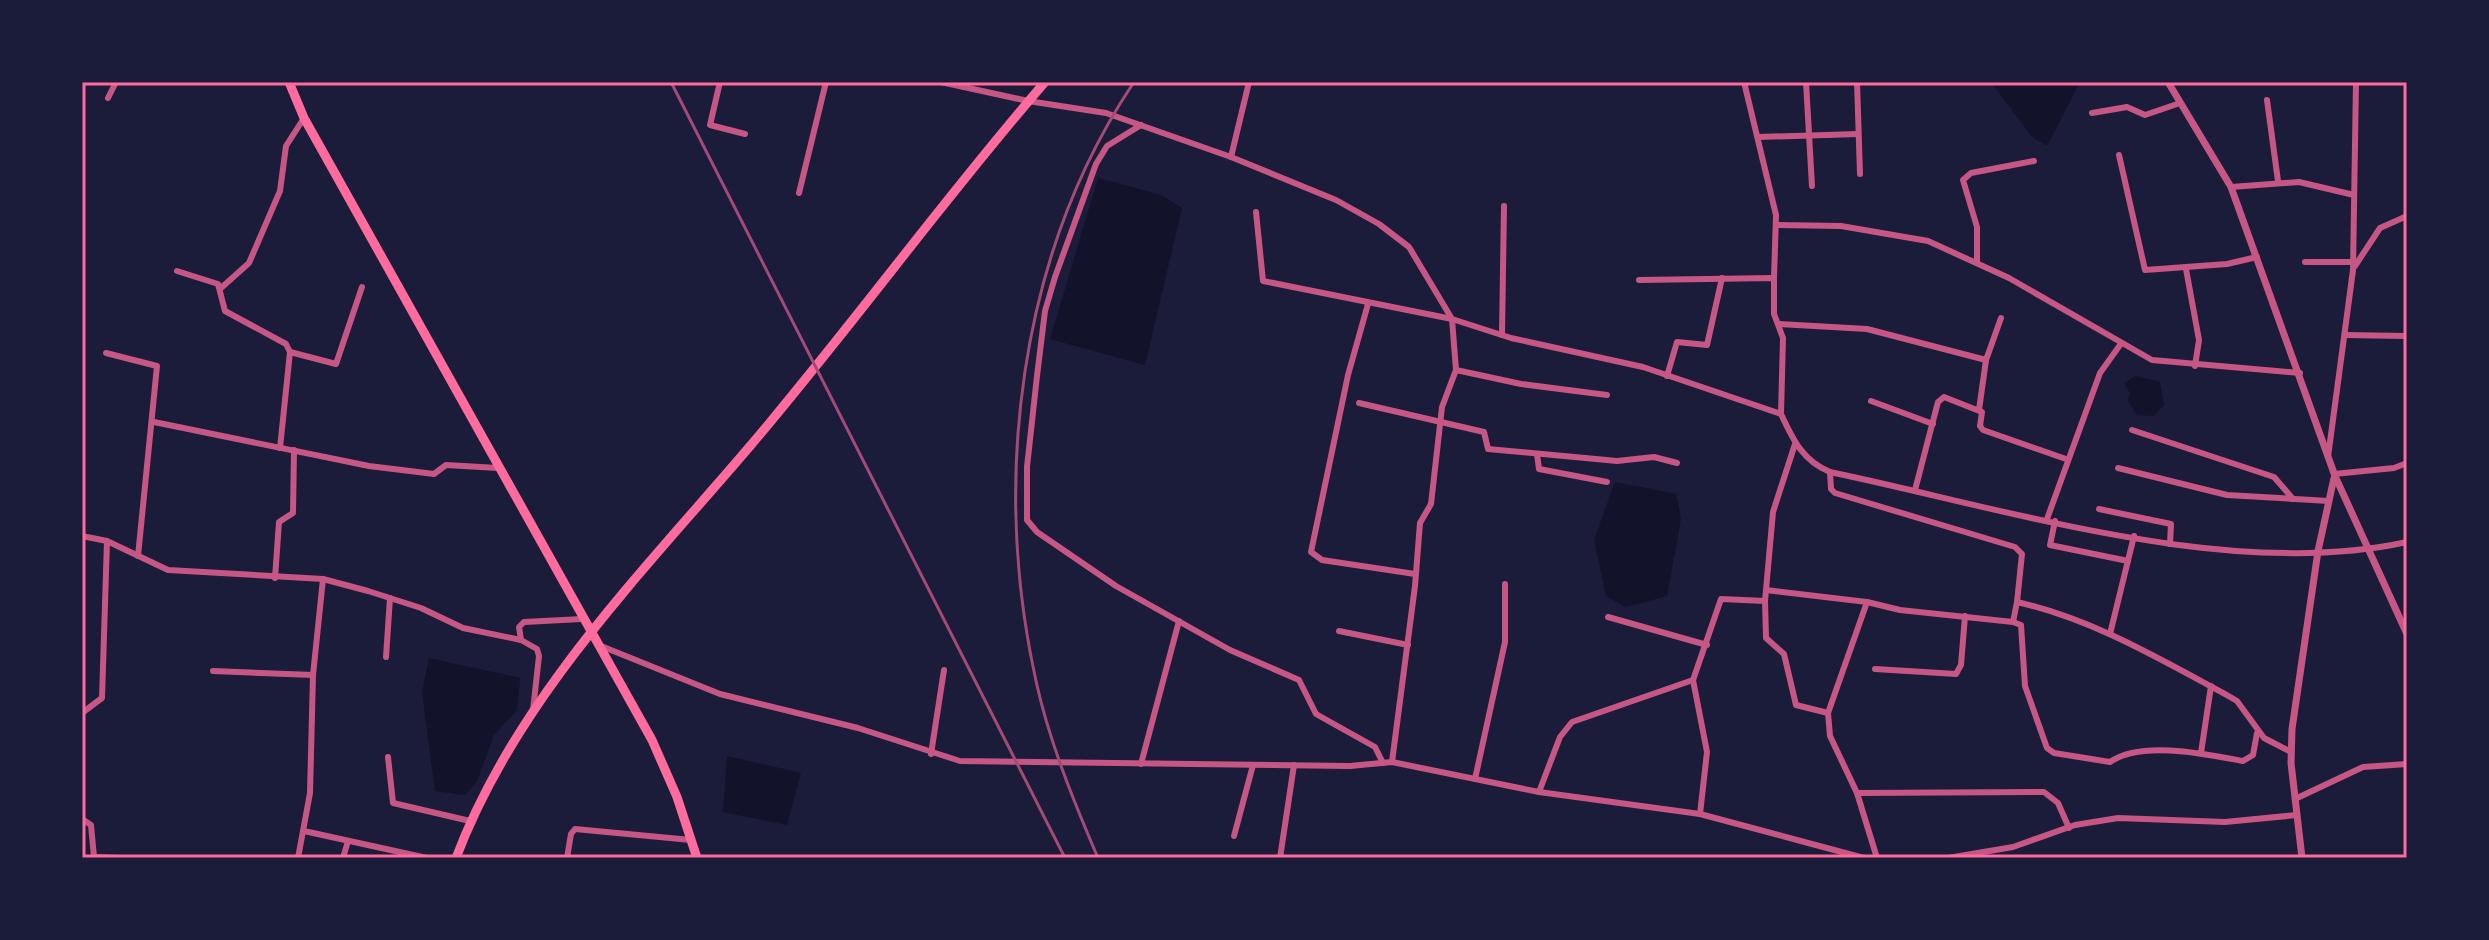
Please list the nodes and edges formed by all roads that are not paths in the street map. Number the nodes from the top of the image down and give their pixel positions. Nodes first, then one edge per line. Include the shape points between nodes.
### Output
1 (116, 82) edge
2 (289, 82) edge
3 (720, 82) edge
4 (826, 82) edge
5 (941, 82) edge
6 (1045, 82) edge
7 (1249, 82) edge
8 (1744, 82) edge
9 (1806, 82) edge
10 (1857, 82) edge
11 (2168, 82) edge
12 (2356, 82) edge
13 (108, 98) dead end
14 (2267, 100) dead end
15 (1028, 101) junction
16 (2180, 103) junction
17 (2092, 113) dead end
18 (304, 118) junction
19 (1141, 125) junction
20 (745, 134) dead end
21 (1858, 134) junction
22 (1810, 136) junction
23 (1758, 137) junction
24 (2119, 155) dead end
25 (1231, 157) junction
26 (2034, 161) dead end
27 (1860, 174) dead end
28 (2278, 181) junction
29 (1812, 186) dead end
30 (2231, 187) junction
31 (799, 193) dead end
32 (2354, 195) junction
33 (1504, 206) dead end
34 (1256, 212) dead end
35 (2407, 216) edge
36 (1777, 225) junction
37 (2257, 257) junction
38 (2305, 262) dead end
39 (1977, 263) junction
40 (2353, 266) junction
41 (2186, 269) junction
42 (177, 271) dead end
43 (1722, 278) junction
44 (1774, 278) junction
45 (1639, 280) dead end
46 (362, 287) dead end
47 (221, 288) junction
48 (1368, 304) junction
49 (2001, 318) dead end
50 (1452, 319) junction
51 (1779, 324) junction
52 (1502, 335) junction
53 (2345, 335) junction
54 (2407, 336) edge
55 (2120, 345) junction
56 (290, 352) junction
57 (106, 353) dead end
58 (1986, 360) junction
59 (2195, 366) junction
60 (1456, 370) junction
61 (2300, 373) junction
62 (1667, 376) junction
63 (1607, 395) dead end
64 (1871, 401) dead end
65 (1359, 403) dead end
66 (1979, 410) junction
67 (1781, 414) junction
68 (154, 422) junction
69 (1441, 423) junction
70 (1933, 424) junction
71 (2132, 430) dead end
72 (1795, 444) junction
73 (280, 448) junction
74 (294, 450) junction
75 (1537, 454) junction
76 (2066, 459) junction
77 (2328, 459) junction
78 (1677, 463) dead end
79 (2407, 463) edge
80 (498, 468) junction
81 (2118, 468) dead end
82 (1830, 472) junction
83 (2334, 475) junction
84 (1607, 482) dead end
85 (1915, 490) junction
86 (2293, 499) junction
87 (2329, 501) junction
88 (2099, 509) dead end
89 (2051, 520) junction
90 (82, 536) edge
91 (2134, 536) junction
92 (107, 541) junction
93 (2407, 542) edge
94 (2170, 544) junction
95 (2318, 551) junction
96 (2369, 551) junction
97 (138, 556) junction
98 (2128, 561) junction
99 (1415, 574) junction
100 (275, 578) junction
101 (323, 579) junction
102 (1505, 584) dead end
103 (1766, 590) junction
104 (390, 598) junction
105 (1765, 601) junction
106 (1867, 602) junction
107 (2017, 602) junction
108 (1965, 616) junction
109 (1608, 617) dead end
110 (582, 619) junction
111 (1179, 621) junction
112 (2013, 622) junction
113 (1339, 631) dead end
114 (2110, 634) junction
115 (2407, 634) edge
116 (521, 640) junction
117 (597, 645) junction
118 (1408, 645) junction
119 (1707, 645) junction
120 (386, 657) dead end
121 (1875, 669) dead end
122 (944, 670) dead end
123 (213, 671) dead end
124 (313, 675) junction
125 (1693, 680) junction
126 (2211, 686) junction
127 (82, 713) edge
128 (533, 713) junction
129 (1828, 713) junction
130 (2257, 733) junction
131 (2291, 752) junction
132 (2201, 753) junction
133 (931, 754) junction
134 (388, 757) dead end
135 (1392, 762) junction
136 (1383, 763) junction
137 (1141, 764) junction
138 (2407, 764) edge
139 (1253, 765) junction
140 (1294, 765) junction
141 (1475, 779) junction
142 (1539, 792) junction
143 (1857, 793) junction
144 (2295, 799) junction
145 (1700, 814) junction
146 (2297, 815) junction
147 (82, 819) edge
148 (470, 821) junction
149 (2069, 828) junction
150 (304, 831) junction
151 (1234, 836) dead end
152 (691, 840) junction
153 (348, 841) junction
154 (1850, 856) edge
155 (119, 858) edge
156 (298, 858) edge
157 (343, 858) edge
158 (427, 858) edge
159 (456, 858) edge
160 (567, 858) edge
161 (697, 858) edge
162 (1280, 858) edge
163 (1864, 858) edge
164 (1877, 858) edge
165 (1948, 858) edge
166 (2302, 858) edge

1 - 13 street
2 - 18 highway
3 - 20 street via 710,125
4 - 31 street
5 - 15 street
6 - 15 highway
7 - 25 street
8 - 23 street
9 - 22 street
10 - 21 street
11 - 16 street
12 - 32 street
14 - 28 street
15 - 19 street via 1106,113
15 - 128 highway via 575,653
16 - 17 street via 2145,115 2127,107
16 - 30 street
18 - 47 street via 286,146 280,191 249,263
18 - 80 highway
19 - 25 street
19 - 111 street via 1107,146 1096,164 1055,277 1037,376 1026,513 1037,532
21 - 22 street
21 - 27 street
22 - 23 street
22 - 29 street
23 - 36 street
24 - 41 street via 2142,266 2151,272
25 - 50 street via 1336,200 1379,224 1420,260
26 - 39 street via 1971,173 1963,180 1977,227
28 - 30 street
28 - 32 street
30 - 37 street
32 - 40 street
33 - 52 street
34 - 48 street via 1263,281
35 - 40 street via 2380,228
36 - 39 street via 1841,226 1928,241
36 - 44 street
37 - 41 street
37 - 61 street
38 - 40 street
39 - 55 street via 2082,317
40 - 53 street
41 - 59 street via 2199,340
42 - 47 street
43 - 44 street
43 - 45 street
43 - 62 street via 1707,345 1677,342
44 - 51 street
46 - 56 street via 336,364
47 - 56 street via 225,311 286,344
48 - 50 street
48 - 99 street via 1311,552 1322,560
49 - 58 street
50 - 52 street
50 - 60 street
51 - 58 street via 1867,329
51 - 67 street
52 - 62 street
53 - 54 street
53 - 77 street
55 - 59 street via 2152,360
55 - 76 street via 2100,373
56 - 73 street
57 - 68 street via 157,366
58 - 66 street
59 - 61 street
60 - 63 street
60 - 69 street
61 - 77 street
62 - 67 street
64 - 70 street
65 - 69 street
66 - 70 street via 1944,397
66 - 76 street via 1983,430
67 - 72 street
68 - 73 street
68 - 97 street
69 - 75 street via 1486,433 1488,449
69 - 99 street
70 - 85 street
71 - 86 street via 2274,477
72 - 82 street via 1817,467
72 - 103 street via 1773,512
73 - 74 street
74 - 80 street via 434,474 446,465
74 - 100 street via 293,513 279,522
75 - 78 street via 1617,461 1654,457
75 - 84 street via 1539,469
76 - 89 street
77 - 83 street
79 - 83 street
80 - 110 highway
81 - 86 street via 2227,495
82 - 85 street
82 - 107 street via 1835,493 2015,547 2022,554
83 - 87 street
83 - 96 street
85 - 89 street
86 - 87 street
87 - 95 street
88 - 94 street via 2171,524
89 - 91 street
89 - 98 street via 2050,545
90 - 92 street
91 - 94 street
91 - 98 street
92 - 97 street
92 - 127 street via 102,698
93 - 96 street
94 - 95 street via 2230,552
95 - 96 street
95 - 131 street
96 - 115 street
97 - 100 street via 168,570
98 - 114 street
99 - 118 street
100 - 101 street
101 - 104 street
101 - 124 street
102 - 141 street via 1505,642
103 - 105 street
103 - 106 street
104 - 116 street via 477,633
104 - 120 street
105 - 119 street via 1721,599
105 - 129 street via 1766,638 1784,654 1796,705
106 - 108 street
106 - 129 street
107 - 112 street
107 - 114 street
108 - 112 street
108 - 121 street via 1956,674
109 - 119 street
110 - 116 street via 524,622 519,627
110 - 117 highway
111 - 136 street via 1299,680 1316,714 1375,747
111 - 137 street
112 - 132 street via 2021,625 2025,686 2047,748 2054,753 2110,762 2120,754
113 - 118 street
114 - 126 street
116 - 128 street via 539,656
117 - 133 street via 720,694 858,728
117 - 152 highway via 664,765
118 - 135 street
119 - 125 street
122 - 133 street
123 - 124 street
124 - 150 street
125 - 142 street via 1572,722 1560,737
125 - 145 street via 1707,752
126 - 130 street via 2237,701
126 - 132 street
128 - 148 highway
129 - 143 street via 1830,736
130 - 131 street
130 - 132 street via 2250,759
131 - 144 street
133 - 137 street via 972,763
134 - 148 street via 393,803
135 - 136 street
135 - 141 street
136 - 140 street
137 - 139 street
138 - 144 street via 2363,767
139 - 140 street
139 - 151 street
140 - 162 street
141 - 142 street
142 - 145 street
143 - 149 street via 2044,792 2058,803
143 - 164 street
144 - 146 street
145 - 154 street
146 - 149 street via 2225,822 2118,818
146 - 166 street
147 - 155 street via 91,825 94,857
148 - 159 highway
149 - 165 street via 2013,847
150 - 153 street
150 - 156 street
152 - 160 street via 575,829
152 - 161 highway
153 - 157 street
153 - 158 street
154 - 163 street

